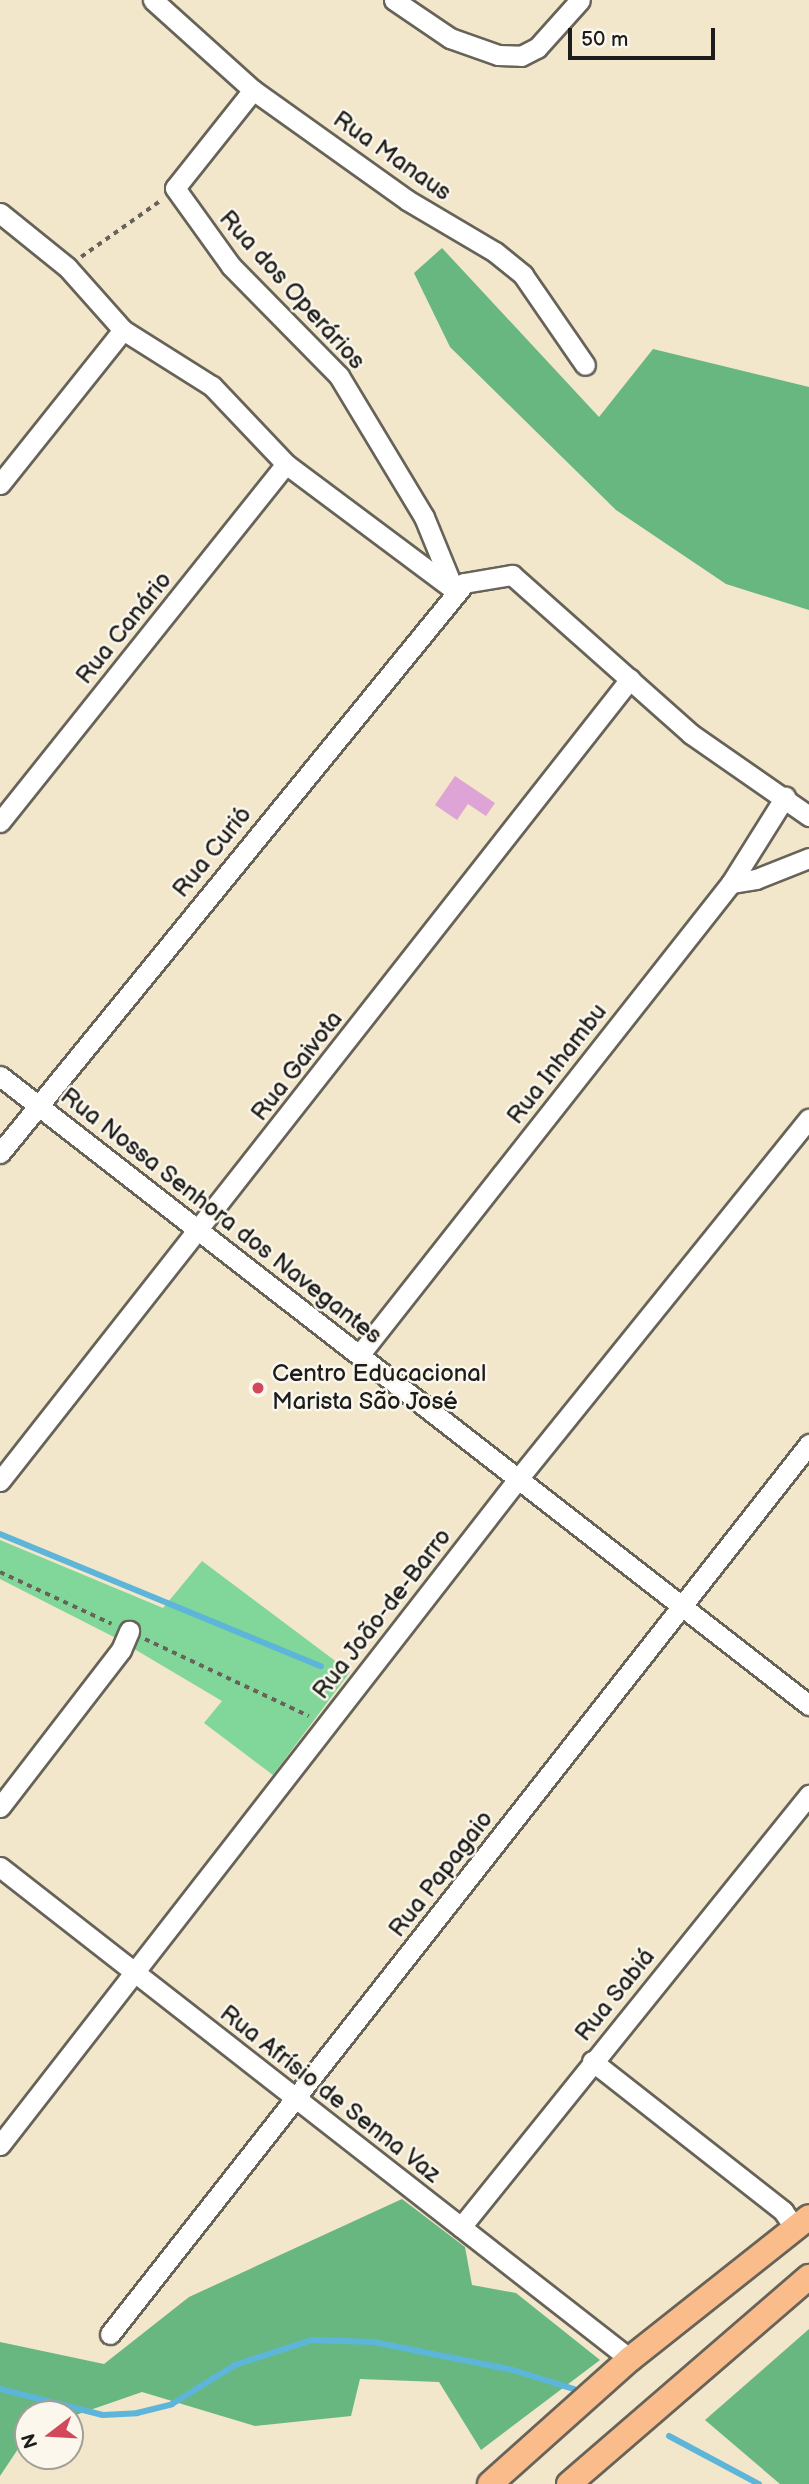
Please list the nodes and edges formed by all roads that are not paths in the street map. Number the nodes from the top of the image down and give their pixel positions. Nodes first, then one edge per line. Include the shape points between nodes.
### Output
1 (153, 0) edge
2 (394, 0) edge
3 (580, 0) edge
4 (253, 90) junction
5 (0, 213) edge
6 (123, 330) junction
7 (584, 365) dead end
8 (286, 464) junction
9 (0, 484) edge
10 (459, 587) junction
11 (631, 679) junction
12 (785, 797) junction
13 (809, 816) edge
14 (0, 822) edge
15 (808, 861) edge
16 (731, 883) junction
17 (0, 1076) edge
18 (36, 1105) junction
19 (809, 1119) edge
20 (0, 1153) edge
21 (198, 1232) junction
22 (360, 1354) junction
23 (809, 1444) edge
24 (518, 1479) junction
25 (0, 1481) edge
26 (681, 1608) junction
27 (129, 1631) road end
28 (809, 1705) edge
29 (809, 1795) edge
30 (0, 1807) edge
31 (0, 1867) edge
32 (135, 1972) junction
33 (592, 2061) junction
34 (296, 2098) junction
35 (0, 2145) edge
36 (802, 2222) edge
37 (461, 2227) junction
38 (809, 2277) edge
39 (110, 2334) dead end
40 (630, 2359) junction
41 (571, 2415) junction
42 (491, 2484) edge
43 (506, 2484) edge
44 (569, 2484) edge

1 - 4 street, Rua Manaus
2 - 3 street via 450,38 498,55 521,56 537,48
4 - 7 street, Rua Manaus via 407,200 495,252 523,275
4 - 10 street, Rua dos Operários via 175,188 231,266 339,376 424,517
5 - 6 street via 67,267
6 - 8 street via 212,386
6 - 9 street
8 - 10 street
8 - 14 street, Rua Canário
10 - 11 street via 512,575
10 - 18 street, Rua Curió
11 - 12 street via 691,734
11 - 21 street, Rua Gaivota
12 - 13 street
12 - 16 street, Rua Inhambu
15 - 16 street
16 - 22 street, Rua Inhambu
17 - 18 street, Rua Nossa Senhora dos Navegantes
18 - 20 street, Rua Curió
18 - 21 street, Rua Nossa Senhora dos Navegantes
19 - 24 street, Rua João-de-Barro
21 - 22 street, Rua Nossa Senhora dos Navegantes
21 - 25 street, Rua Gaivota
22 - 24 street, Rua Nossa Senhora dos Navegantes
23 - 26 street, Rua Papagaio
24 - 26 street, Rua Nossa Senhora dos Navegantes
24 - 32 street, Rua João-de-Barro
26 - 28 street, Rua Nossa Senhora dos Navegantes via 734,1643
26 - 34 street, Rua Papagaio
27 - 30 street via 121,1650
29 - 33 street, Rua Sabiá
31 - 32 street, Rua Afrísio de Senna Vaz
32 - 34 street, Rua Afrísio de Senna Vaz
32 - 35 street, Rua João-de-Barro
33 - 36 street
33 - 37 street, Rua Sabiá
34 - 37 street, Rua Afrísio de Senna Vaz
34 - 39 street, Rua Papagaio
36 - 40 main road
37 - 40 street, Rua Afrísio de Senna Vaz
38 - 44 main road
40 - 41 main road
41 - 42 main road
41 - 43 main road via 562,2438

